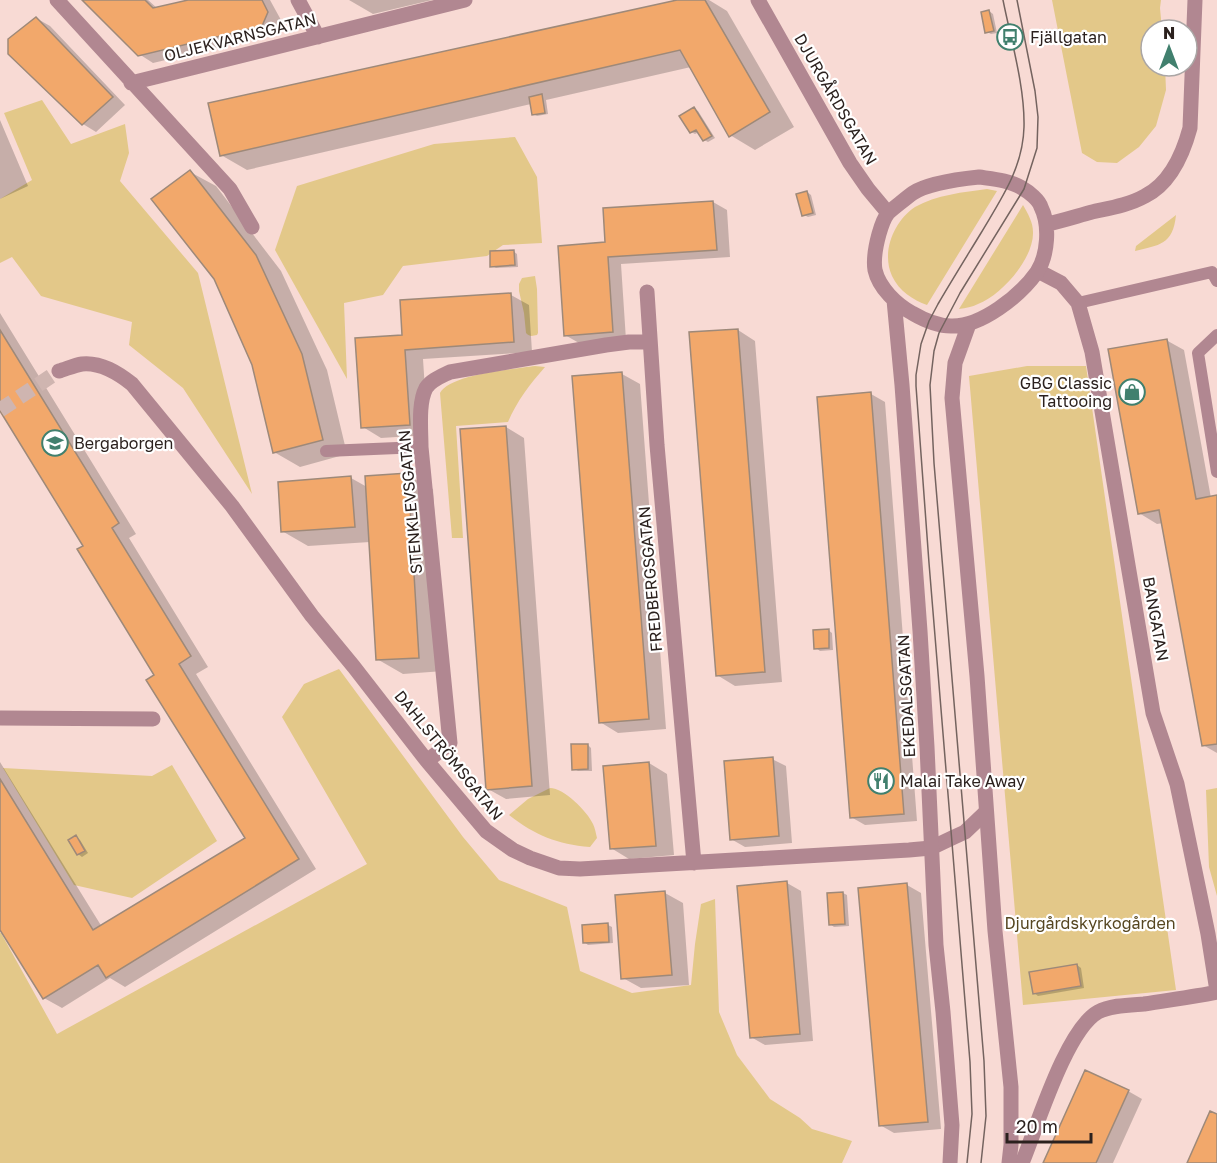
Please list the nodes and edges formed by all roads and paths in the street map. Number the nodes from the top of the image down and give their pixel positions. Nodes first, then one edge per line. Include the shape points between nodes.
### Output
1 (57, 0) edge
2 (298, 0) edge
3 (465, 0) edge
4 (758, 0) edge
5 (1195, 0) edge
6 (318, 37) junction
7 (131, 83) junction
8 (888, 213) junction
9 (1047, 224) junction
10 (252, 227) dead end
11 (1038, 271) junction
12 (1217, 280) edge
13 (647, 292) dead end
14 (894, 300) junction
15 (1078, 303) junction
16 (969, 324) junction
17 (1217, 335) edge
18 (650, 342) junction
19 (59, 371) tunnel mouth
20 (421, 447) junction
21 (326, 451) dead end
22 (1217, 472) edge
23 (0, 718) edge
24 (153, 719) dead end
25 (427, 761) junction
26 (986, 812) junction
27 (931, 848) junction
28 (694, 863) junction
29 (1212, 933) edge
30 (1217, 992) edge
31 (950, 1163) edge
32 (1009, 1163) edge
33 (1022, 1163) edge

1 - 7 street
2 - 6 street
3 - 6 street, OLJEKVARNSGATAN
4 - 8 street, DJURGÅRDSGATAN via 850,164
5 - 9 street via 1190,128 1173,170 1147,195
6 - 7 street, OLJEKVARNSGATAN
7 - 10 street via 230,189
8 - 9 street via 924,188 979,177 1011,182 1024,189 1041,204
8 - 14 street via 877,239 874,262 875,272
9 - 11 street via 1046,249
11 - 15 street, BANGATAN via 1061,283
11 - 16 street via 1008,303
12 - 15 lane via 1212,272
13 - 18 street, FREDBERGSGATAN
14 - 16 street via 943,326
14 - 27 street, EKEDALSGATAN via 920,631
15 - 29 street, BANGATAN via 1092,352 1154,713 1177,784
16 - 26 street via 955,363 952,398
17 - 22 lane via 1198,353
18 - 20 street, STENKLEVSGATAN via 606,345 450,372 426,388
18 - 28 street, FREDBERGSGATAN
19 - 25 street, DAHLSTRÖMSGATAN via 83,364 98,366 116,372 132,384
20 - 21 lane
20 - 25 street, STENKLEVSGATAN via 450,743
23 - 24 street
25 - 28 street, DAHLSTRÖMSGATAN via 486,831 530,858 580,869
26 - 27 street, DAHLSTRÖMSGATAN via 965,832
26 - 32 street via 1011,1087
27 - 28 street, DAHLSTRÖMSGATAN
27 - 31 street, EKEDALSGATAN via 952,1125
29 - 30 street, BANGATAN
30 - 33 street via 1116,1007 1100,1011 1087,1021 1067,1050

